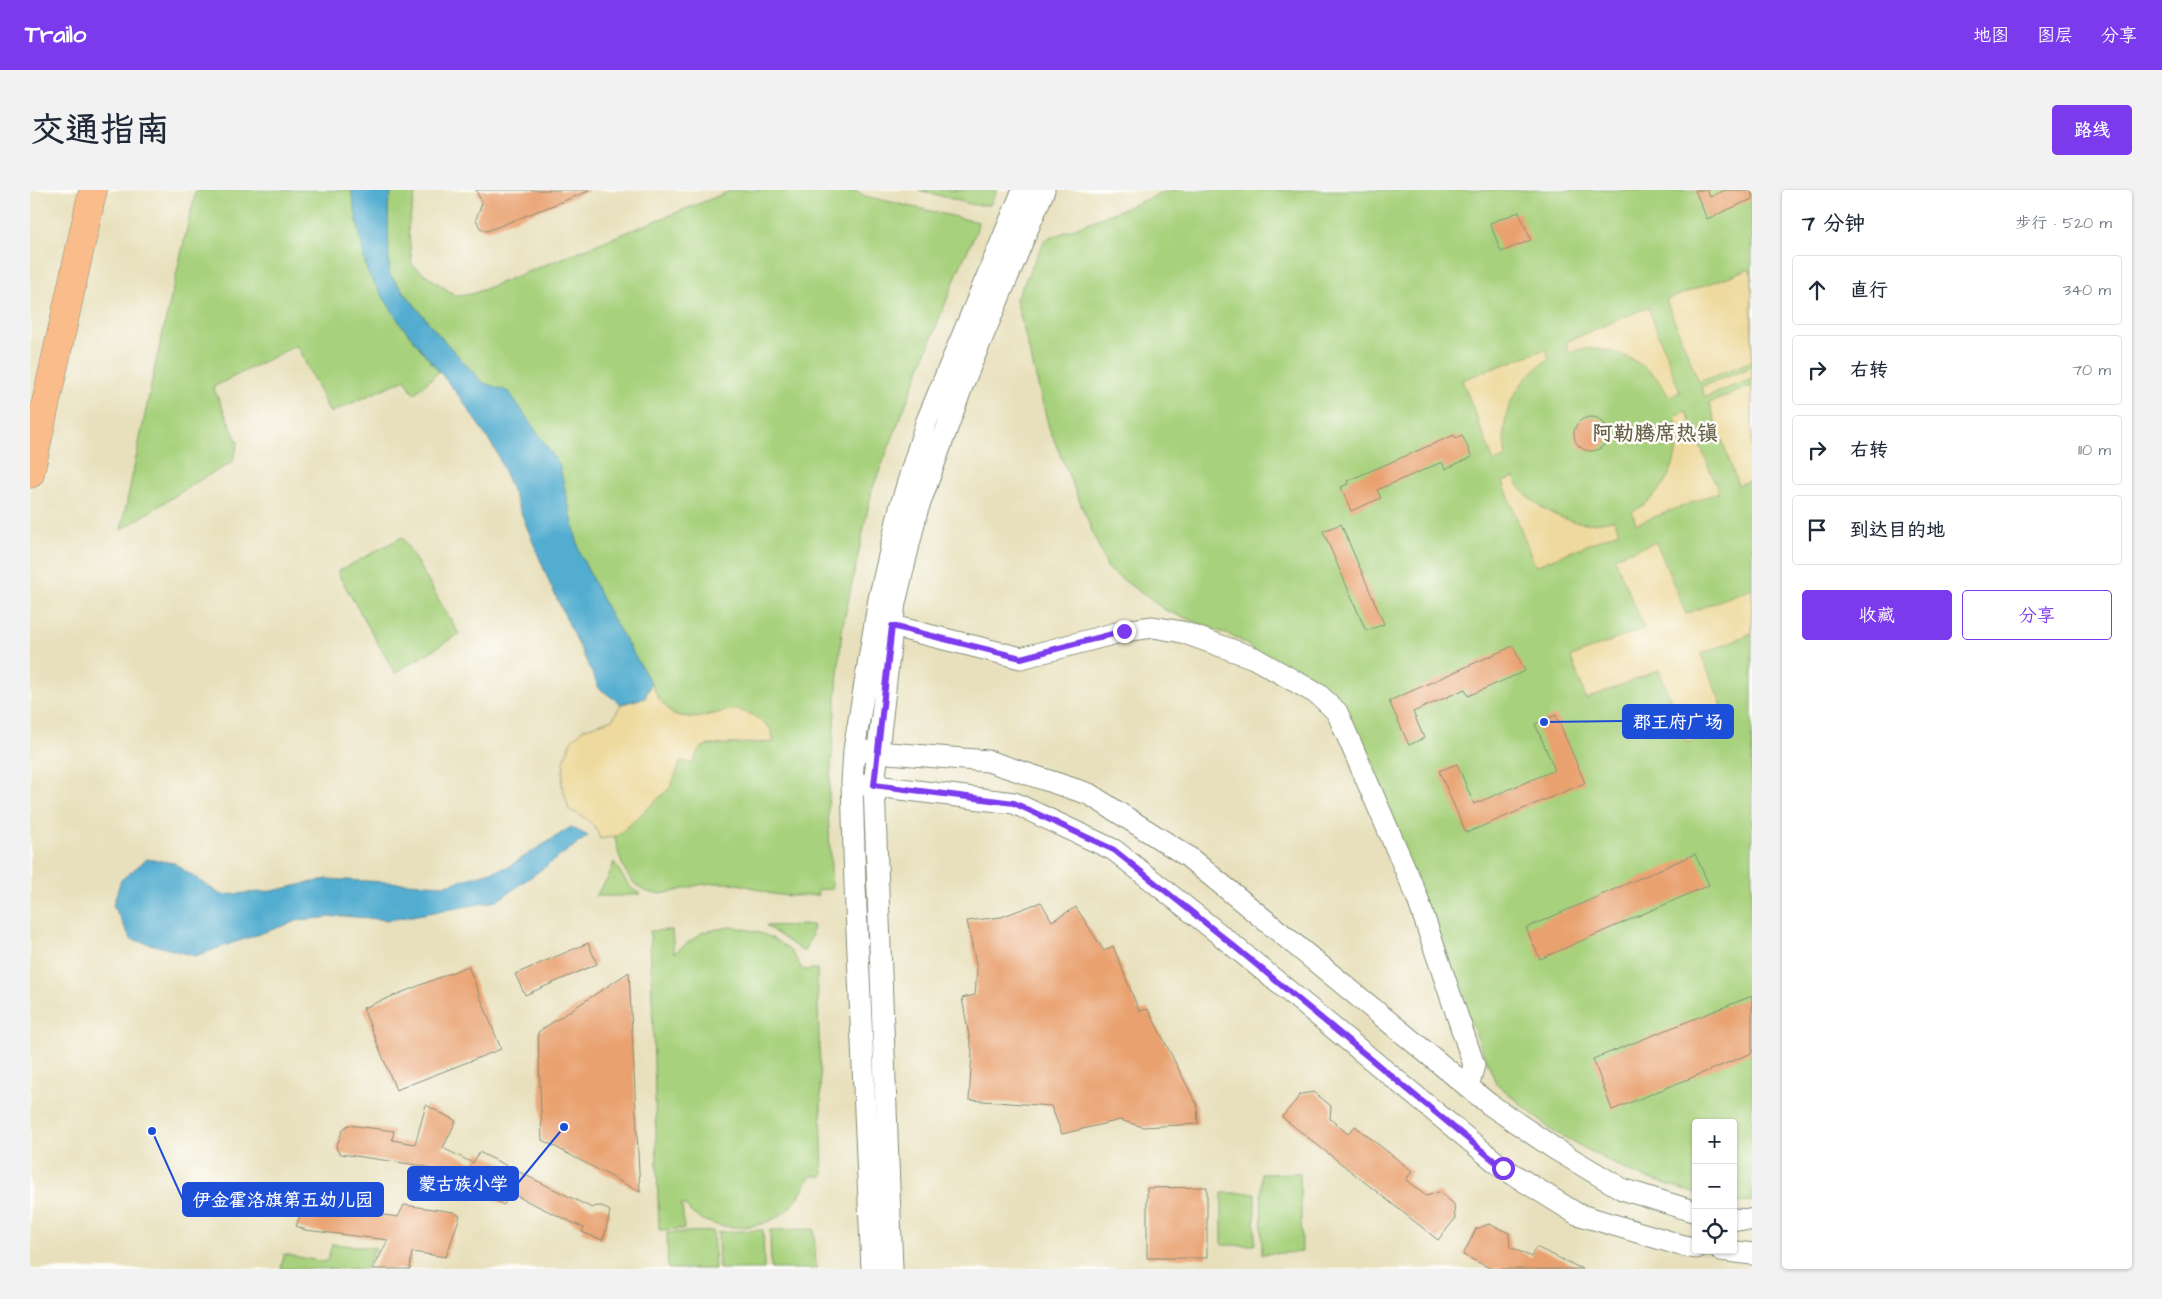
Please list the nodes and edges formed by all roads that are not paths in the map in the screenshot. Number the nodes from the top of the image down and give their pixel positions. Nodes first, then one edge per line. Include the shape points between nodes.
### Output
1 (93, 190) edge
2 (1023, 190) edge
3 (1044, 190) edge
4 (30, 474) edge
5 (892, 626) junction
6 (854, 750) junction
7 (876, 753) junction
8 (852, 783) junction
9 (874, 785) junction
10 (1468, 1087) junction
11 (1692, 1211) edge
12 (1737, 1219) edge
13 (1752, 1220) edge
14 (1692, 1247) edge
15 (1737, 1252) edge
16 (1752, 1254) edge
17 (872, 1269) edge
18 (892, 1269) edge

1 - 4 main road
2 - 6 street via 926,423 900,508 879,598
3 - 5 street via 964,381 917,511
5 - 7 street
5 - 10 street via 1021,658 1124,631 1153,627 1182,632 1254,658 1320,695 1337,712 1416,894 1474,1065
6 - 7 street
6 - 8 street
7 - 9 street
7 - 10 street via 988,761 1089,794 1187,856
8 - 9 street
8 - 17 street
9 - 14 street via 1014,803 1114,850 1503,1168 1577,1214
9 - 18 street
10 - 11 street via 1555,1149 1622,1189
12 - 13 street
15 - 16 street

